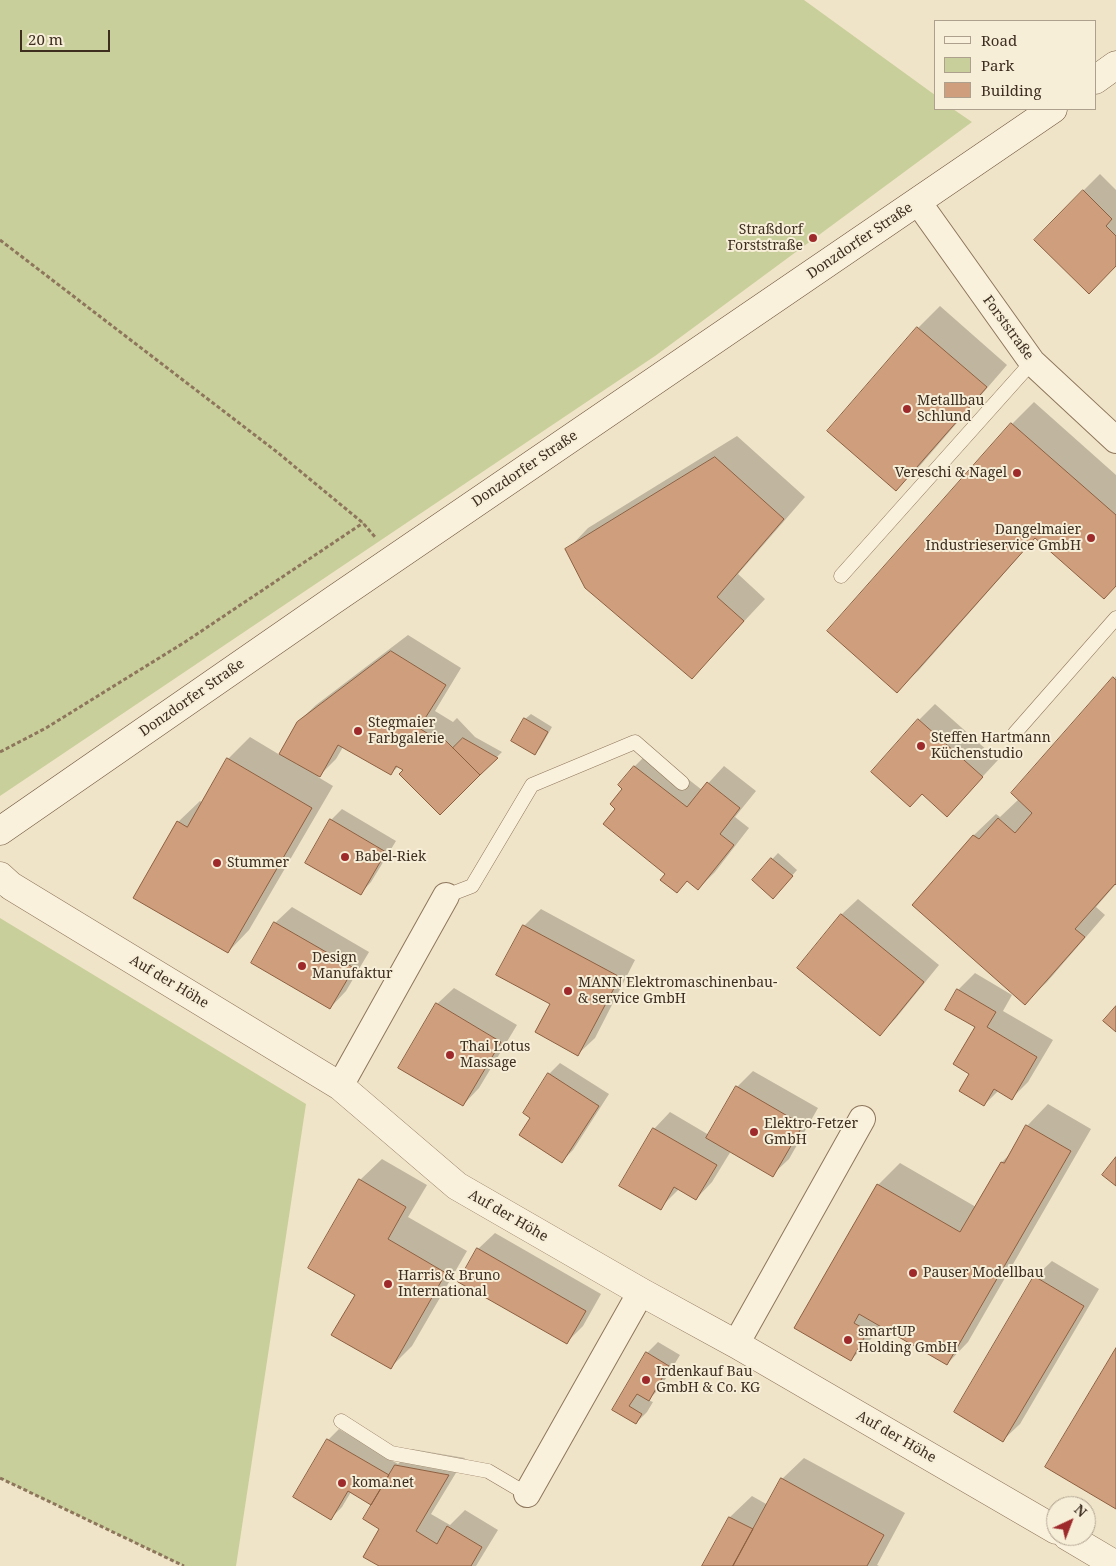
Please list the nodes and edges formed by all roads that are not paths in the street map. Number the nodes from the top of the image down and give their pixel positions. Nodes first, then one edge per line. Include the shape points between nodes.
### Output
1 (1116, 65) edge
2 (1096, 79) edge
3 (1052, 110) edge
4 (918, 202) junction
5 (1032, 362) junction
6 (1116, 440) edge
7 (842, 576) dead end
8 (1116, 618) edge
9 (1015, 733) dead end
10 (682, 783) dead end
11 (0, 831) edge
12 (0, 876) edge
13 (446, 896) joint
14 (340, 1086) junction
15 (862, 1120) dead end
16 (641, 1292) junction
17 (736, 1344) junction
18 (341, 1421) dead end
19 (527, 1494) joint
20 (1046, 1524) edge
21 (1084, 1546) edge
22 (1116, 1565) edge

1 - 2 street
3 - 4 street, Donzdorfer Straße
4 - 5 street, Forststraße
4 - 11 street, Donzdorfer Straße via 393,558
5 - 6 street, Forststraße
5 - 7 lane
8 - 9 lane
10 - 13 lane via 635,742 532,786 472,886
12 - 14 street, Auf der Höhe via 11,886
13 - 14 street
14 - 16 street, Auf der Höhe via 457,1186
15 - 17 street
16 - 17 street, Auf der Höhe
16 - 19 street
17 - 20 street, Auf der Höhe
18 - 19 lane via 390,1453 488,1471
21 - 22 street

